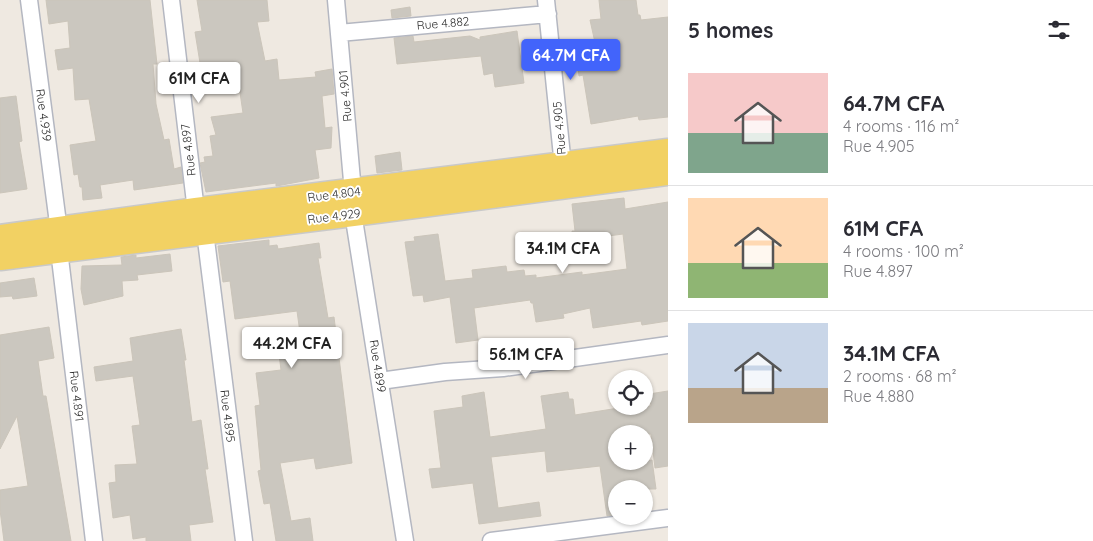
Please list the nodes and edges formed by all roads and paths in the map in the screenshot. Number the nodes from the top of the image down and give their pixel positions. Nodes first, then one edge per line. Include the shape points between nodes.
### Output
1 (28, 0) edge
2 (171, 0) edge
3 (336, 0) edge
4 (547, 7) edge
5 (339, 33) junction
6 (668, 152) edge
7 (563, 166) junction
8 (668, 172) edge
9 (353, 203) junction
10 (200, 222) junction
11 (0, 238) edge
12 (59, 240) junction
13 (0, 257) edge
14 (668, 345) edge
15 (380, 381) junction
16 (668, 518) edge
17 (594, 535) edge
18 (94, 541) edge
19 (244, 541) edge
20 (405, 541) edge
21 (490, 541) edge

1 - 12 street, Rue 4.939
2 - 10 street, Rue 4.897
3 - 5 street, Rue 4.901
4 - 5 street, Rue 4.882
4 - 7 street, Rue 4.905
5 - 9 street, Rue 4.901
6 - 7 main road, Rue 4.804
7 - 9 main road, Rue 4.804
8 - 9 main road, Rue 4.929
9 - 10 main road, Rue 4.804
9 - 15 street, Rue 4.899
10 - 12 main road, Rue 4.804
10 - 19 street, Rue 4.895
11 - 12 main road, Rue 4.804
12 - 13 main road
12 - 18 street, Rue 4.891
14 - 15 street
15 - 20 street, Rue 4.899
16 - 17 street
17 - 21 street

